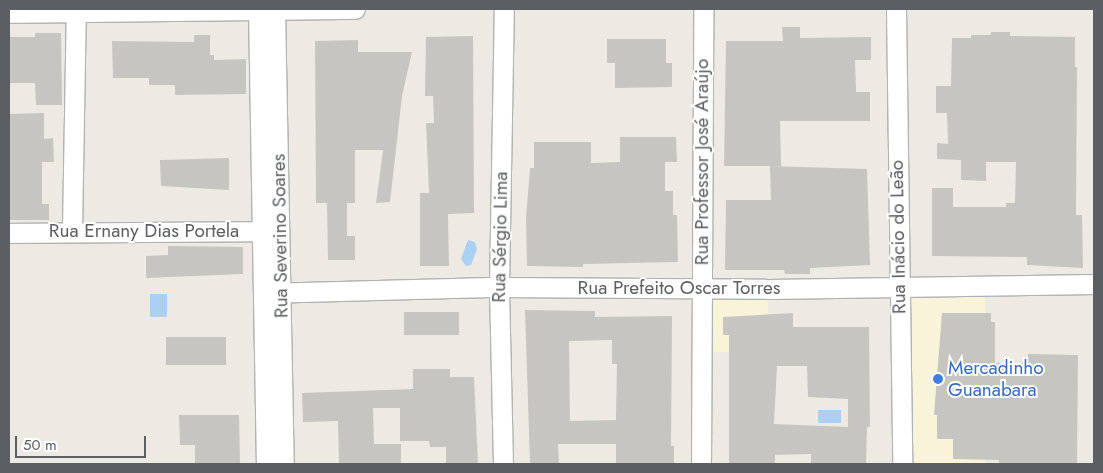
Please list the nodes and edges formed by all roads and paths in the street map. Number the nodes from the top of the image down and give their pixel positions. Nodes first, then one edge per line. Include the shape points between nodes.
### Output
1 (355, 9) edge
2 (504, 9) edge
3 (703, 9) edge
4 (896, 9) edge
5 (267, 10) edge
6 (76, 11) edge
7 (9, 12) edge
8 (72, 230) junction
9 (271, 231) junction
10 (9, 233) edge
11 (1094, 284) edge
12 (499, 287) junction
13 (898, 287) junction
14 (702, 288) junction
15 (273, 292) junction
16 (266, 464) edge
17 (284, 464) edge
18 (503, 464) edge
19 (700, 464) edge
20 (902, 464) edge

1 - 5 street
2 - 12 street, Rua Sérgio Lima
3 - 14 street, Rua Professor José Araújo
4 - 13 street, Rua Inácio do Leão
5 - 6 street
5 - 9 street, Rua Severino Soares
6 - 7 street
6 - 8 street
8 - 9 street, Rua Ernany Dias Portela
8 - 10 street, Rua Ernany Dias Portela
9 - 15 street, Rua Severino Soares
11 - 13 street, Rua Prefeito Oscar Torres
12 - 14 street, Rua Prefeito Oscar Torres
12 - 15 street, Rua Prefeito Oscar Torres
12 - 18 street, Rua Sérgio Lima
13 - 14 street, Rua Prefeito Oscar Torres
13 - 20 street, Rua Inácio do Leão
14 - 19 street, Rua Professor José Araújo
15 - 16 street, Rua Severino Soares
15 - 17 street, Rua Severino Soares

